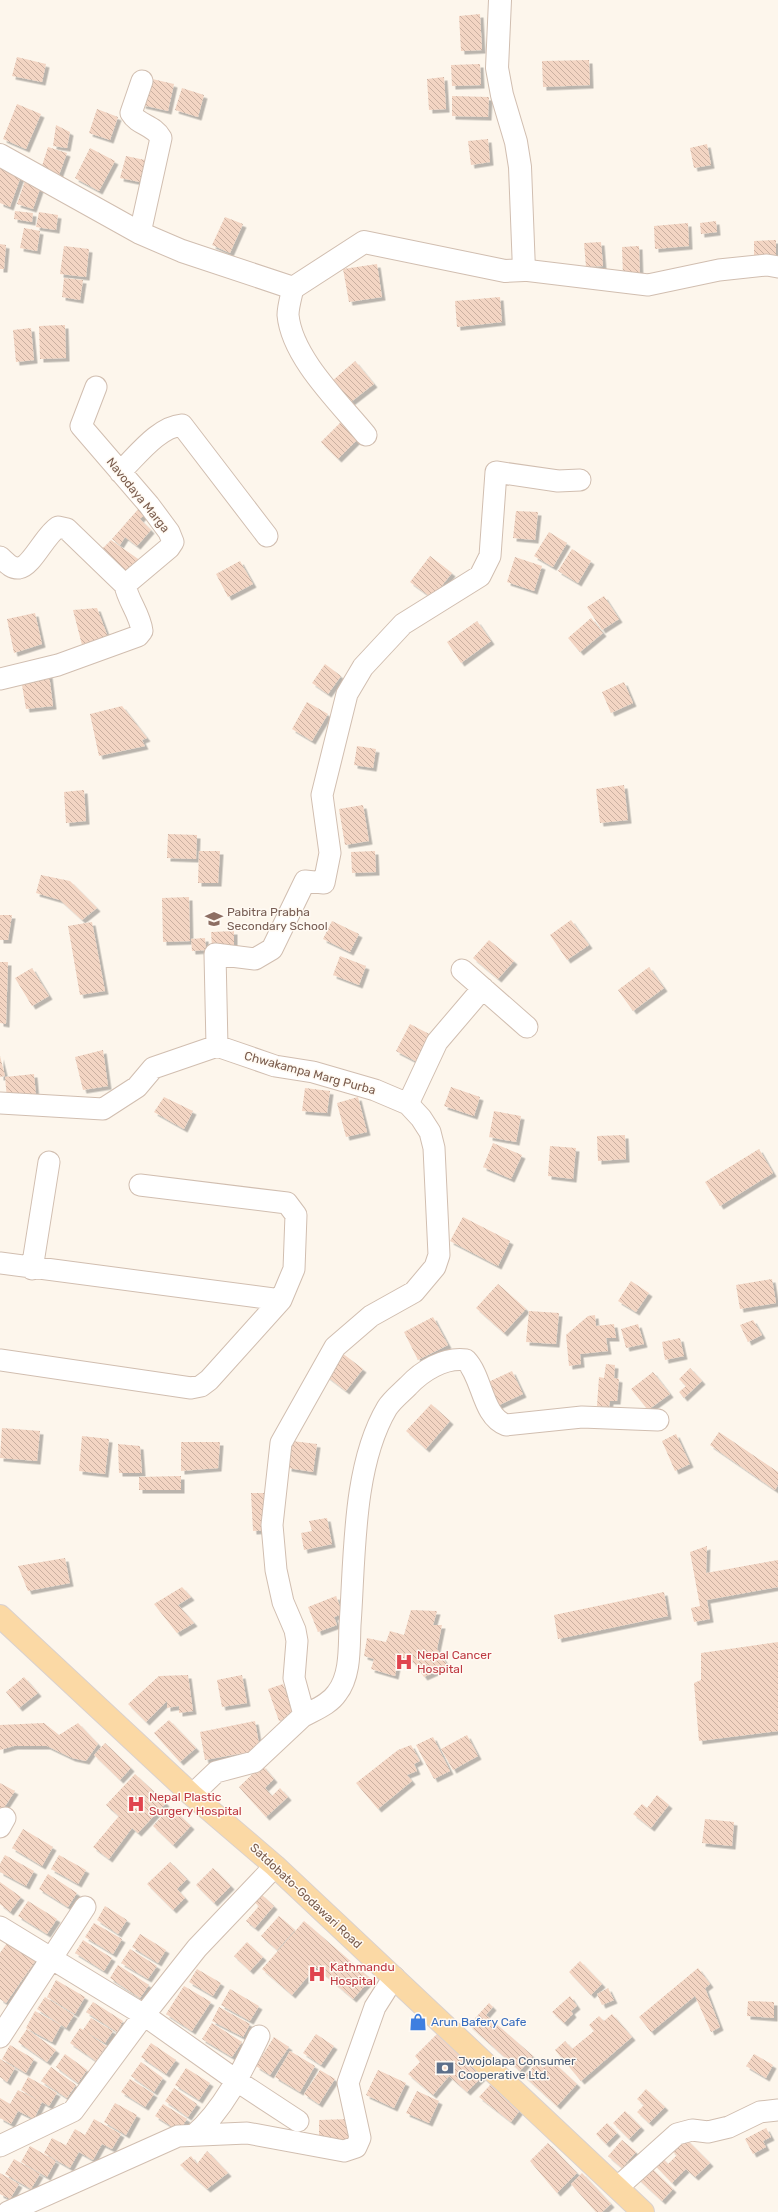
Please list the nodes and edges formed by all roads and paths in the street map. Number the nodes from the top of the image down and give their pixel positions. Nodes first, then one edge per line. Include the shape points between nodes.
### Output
1 (500, 0) edge
2 (142, 81) dead end
3 (0, 155) edge
4 (140, 233) junction
5 (778, 267) edge
6 (524, 270) junction
7 (293, 288) junction
8 (96, 387) dead end
9 (366, 435) dead end
10 (120, 472) junction
11 (580, 480) dead end
12 (267, 536) dead end
13 (0, 557) edge
14 (125, 585) junction
15 (0, 679) edge
16 (462, 970) dead end
17 (483, 988) junction
18 (527, 1027) dead end
19 (217, 1046) junction
20 (0, 1103) edge
21 (408, 1104) junction
22 (49, 1162) dead end
23 (140, 1186) dead end
24 (0, 1263) edge
25 (32, 1268) junction
26 (281, 1300) junction
27 (0, 1360) edge
28 (658, 1420) dead end
29 (0, 1616) edge
30 (302, 1717) junction
31 (192, 1795) junction
32 (275, 1866) junction
33 (85, 1908) dead end
34 (0, 1927) edge
35 (52, 1958) junction
36 (394, 1977) junction
37 (144, 2015) junction
38 (0, 2036) edge
39 (260, 2036) dead end
40 (237, 2081) junction
41 (778, 2110) edge
42 (298, 2121) dead end
43 (194, 2135) junction
44 (0, 2146) edge
45 (618, 2187) junction
46 (634, 2209) edge
47 (8, 2212) edge

1 - 6 street via 498,68 520,167
2 - 4 street via 131,113 134,118 157,131 161,138
3 - 4 street
4 - 7 street via 182,251
5 - 6 street via 767,265 719,270 648,285
6 - 7 street via 505,271 364,242
7 - 9 street via 288,314 294,339 310,366
8 - 10 street, Navodaya Marga via 81,426
10 - 12 street via 162,432 182,425
10 - 14 street, Navodaya Marga via 149,505 169,532 173,542
11 - 19 street via 558,481 496,472 490,556 480,576 403,624 364,667 347,694 322,795 330,853 324,882 305,881 272,949 255,959 214,954
13 - 14 street via 11,567 19,568 27,564 51,532 58,527 67,529
14 - 15 street via 141,623 142,631 138,636 58,666
16 - 17 street
17 - 18 street
17 - 21 street via 437,1042
19 - 20 street via 153,1068 137,1087 103,1109
19 - 21 street, Chwakampa Marg Purba via 275,1066 314,1072 375,1090
21 - 30 street, Chwakampa Marg Purba via 430,1132 434,1148 439,1255 434,1268 414,1292 371,1316 334,1347 281,1443 272,1525 276,1570 283,1602 297,1641 294,1678 303,1711
22 - 25 street
23 - 26 street via 287,1203 296,1215 294,1269
24 - 25 street
25 - 26 street
26 - 27 street via 201,1386 191,1388
28 - 30 street via 582,1417 506,1425 498,1422 490,1410 473,1367 466,1360 457,1359 439,1364 416,1377 387,1408 368,1452 358,1509 347,1668 338,1693 326,1704
29 - 31 main road, Satdobato-Godawari Road
30 - 31 street via 254,1762 216,1772
31 - 32 main road, Satdobato-Godawari Road
32 - 36 main road, Satdobato-Godawari Road
32 - 37 street via 197,1948
33 - 35 street
34 - 35 street
35 - 37 street
35 - 38 street
36 - 43 street via 375,2007 348,2082 360,2138 356,2147 344,2151 247,2133
36 - 45 main road, Satdobato-Godawari Road
37 - 40 street
37 - 44 street via 73,2111
39 - 40 street
40 - 42 street
40 - 43 street
41 - 45 street via 760,2112 729,2127 708,2132 692,2130 678,2134
43 - 47 street via 178,2136
45 - 46 main road, Satdobato-Godawari Road

